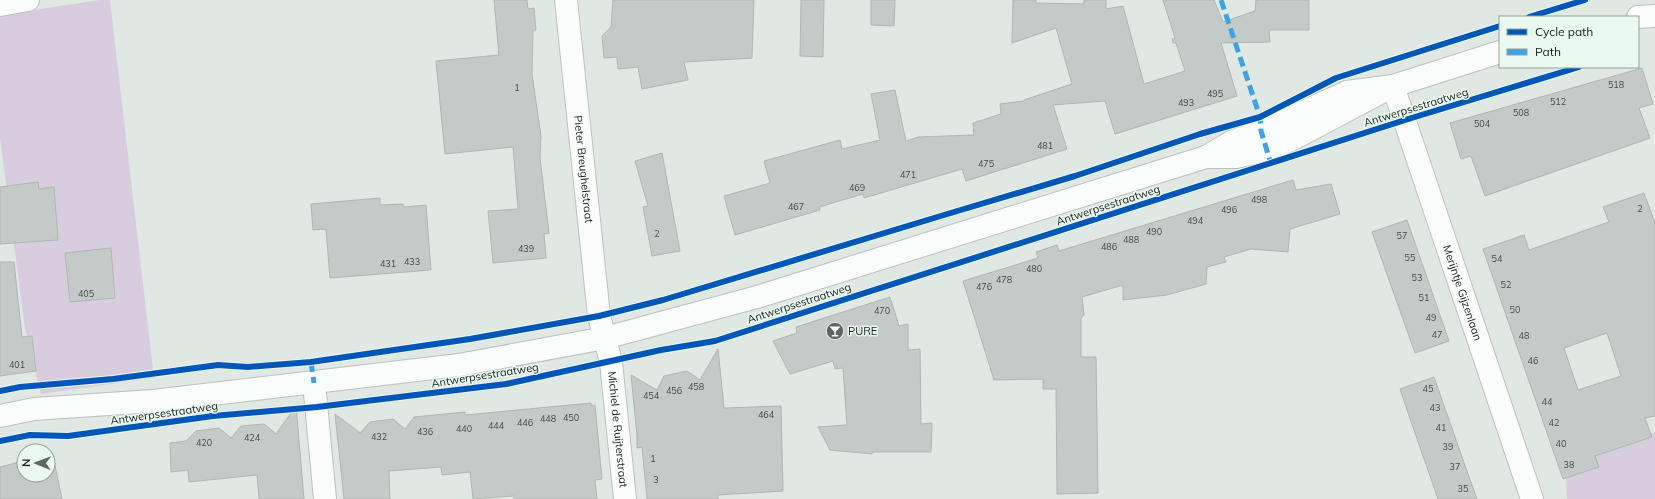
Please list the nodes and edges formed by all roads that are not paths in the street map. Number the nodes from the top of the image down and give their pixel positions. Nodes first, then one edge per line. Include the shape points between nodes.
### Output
1 (28, 0) edge
2 (566, 0) edge
3 (0, 5) edge
4 (1499, 52) edge
5 (1393, 86) junction
6 (605, 338) junction
7 (314, 383) junction
8 (0, 416) edge
9 (325, 499) edge
10 (625, 499) edge
11 (1532, 499) edge

1 - 3 street
2 - 6 street, Pieter Breughelstraat via 599,316
4 - 5 street, Antwerpsestraatweg
5 - 6 street, Antwerpsestraatweg via 1347,92 1262,131 1233,141 1206,157 757,297
5 - 11 street, Merijntje Gijzenlaan
6 - 7 street, Antwerpsestraatweg via 458,365
6 - 10 street, Michiel de Ruijterstraat via 611,362
7 - 8 street, Antwerpsestraatweg via 153,401 34,409
7 - 9 street

